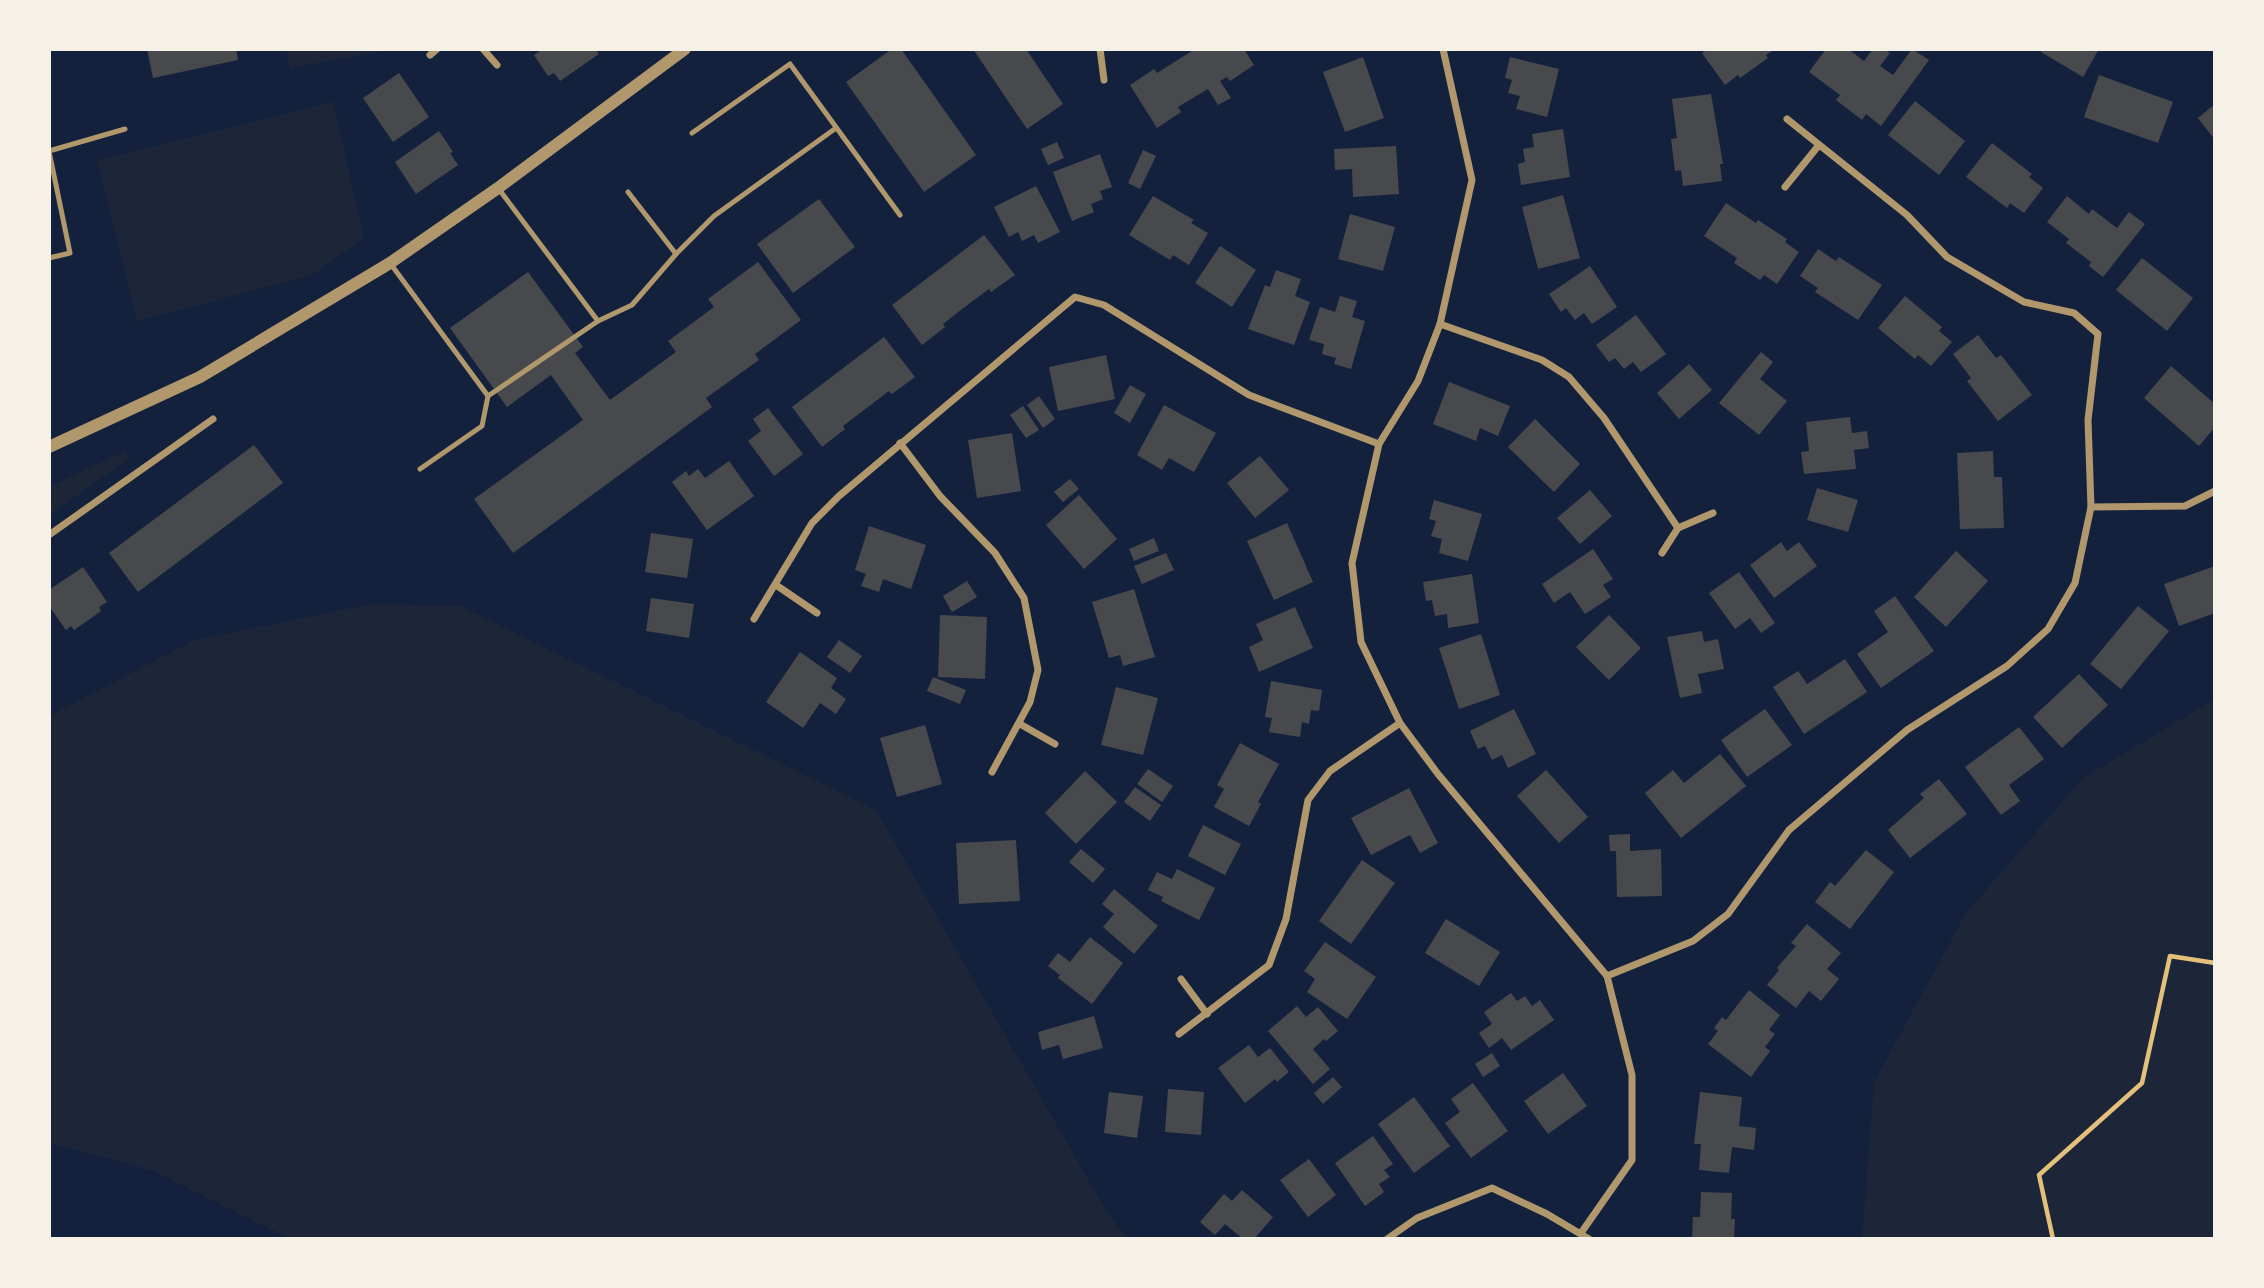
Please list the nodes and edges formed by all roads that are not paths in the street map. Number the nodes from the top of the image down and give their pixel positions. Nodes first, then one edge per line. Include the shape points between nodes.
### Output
1 (437, 49) edge
2 (484, 49) edge
3 (685, 49) edge
4 (1100, 49) edge
5 (1443, 49) edge
6 (430, 55) dead end
7 (497, 65) dead end
8 (1104, 80) dead end
9 (1787, 119) dead end
10 (836, 128) junction
11 (125, 129) dead end
12 (692, 133) dead end
13 (1819, 145) junction
14 (49, 151) edge
15 (1785, 187) dead end
16 (498, 188) junction
17 (628, 192) dead end
18 (900, 215) dead end
19 (676, 254) junction
20 (49, 258) edge
21 (390, 262) junction
22 (598, 321) junction
23 (1440, 324) junction
24 (488, 396) junction
25 (213, 419) dead end
26 (901, 443) junction
27 (1379, 444) junction
28 (49, 447) edge
29 (420, 469) dead end
30 (2215, 491) edge
31 (2091, 507) junction
32 (1713, 513) dead end
33 (1678, 528) junction
34 (49, 535) edge
35 (1662, 554) dead end
36 (776, 585) junction
37 (817, 613) dead end
38 (754, 619) dead end
39 (1399, 723) junction
40 (1020, 724) junction
41 (1055, 744) dead end
42 (992, 772) dead end
43 (1607, 976) junction
44 (1181, 979) dead end
45 (1207, 1014) junction
46 (1180, 1034) dead end
47 (1581, 1233) junction
48 (1387, 1239) edge
49 (1589, 1239) edge

1 - 6 street
2 - 7 street
3 - 16 street
4 - 8 street
5 - 23 street via 1472,180
9 - 13 street
10 - 12 lane via 790,64
10 - 18 lane
10 - 19 lane via 714,216
11 - 14 lane
13 - 15 street
13 - 31 street via 1907,215 1947,257 2024,302 2074,313 2098,334 2088,419
14 - 20 lane via 70,253
16 - 21 street
16 - 22 lane
17 - 19 lane
19 - 22 lane via 632,304
21 - 24 lane
21 - 28 street via 200,377
22 - 24 lane
23 - 27 street via 1418,382
23 - 33 street via 1542,360 1569,377 1604,418
24 - 29 lane via 482,426
25 - 34 street
26 - 27 street via 1075,297 1104,306 1249,395
26 - 36 street via 812,523
26 - 40 street via 940,496 995,553 1024,598 1038,670
27 - 39 street via 1353,563 1362,642
30 - 31 street via 2185,506
31 - 43 street via 2075,583 2048,629 2007,666 1907,730 1789,830 1728,914 1693,941
32 - 33 street
33 - 35 street
36 - 37 street
36 - 38 street
39 - 43 street
39 - 45 street via 1330,771 1308,800 1286,919 1269,965
40 - 41 street
40 - 42 street
43 - 47 street via 1632,1075 1632,1160
44 - 45 street
45 - 46 street
47 - 48 street via 1492,1188 1417,1218
47 - 49 street

